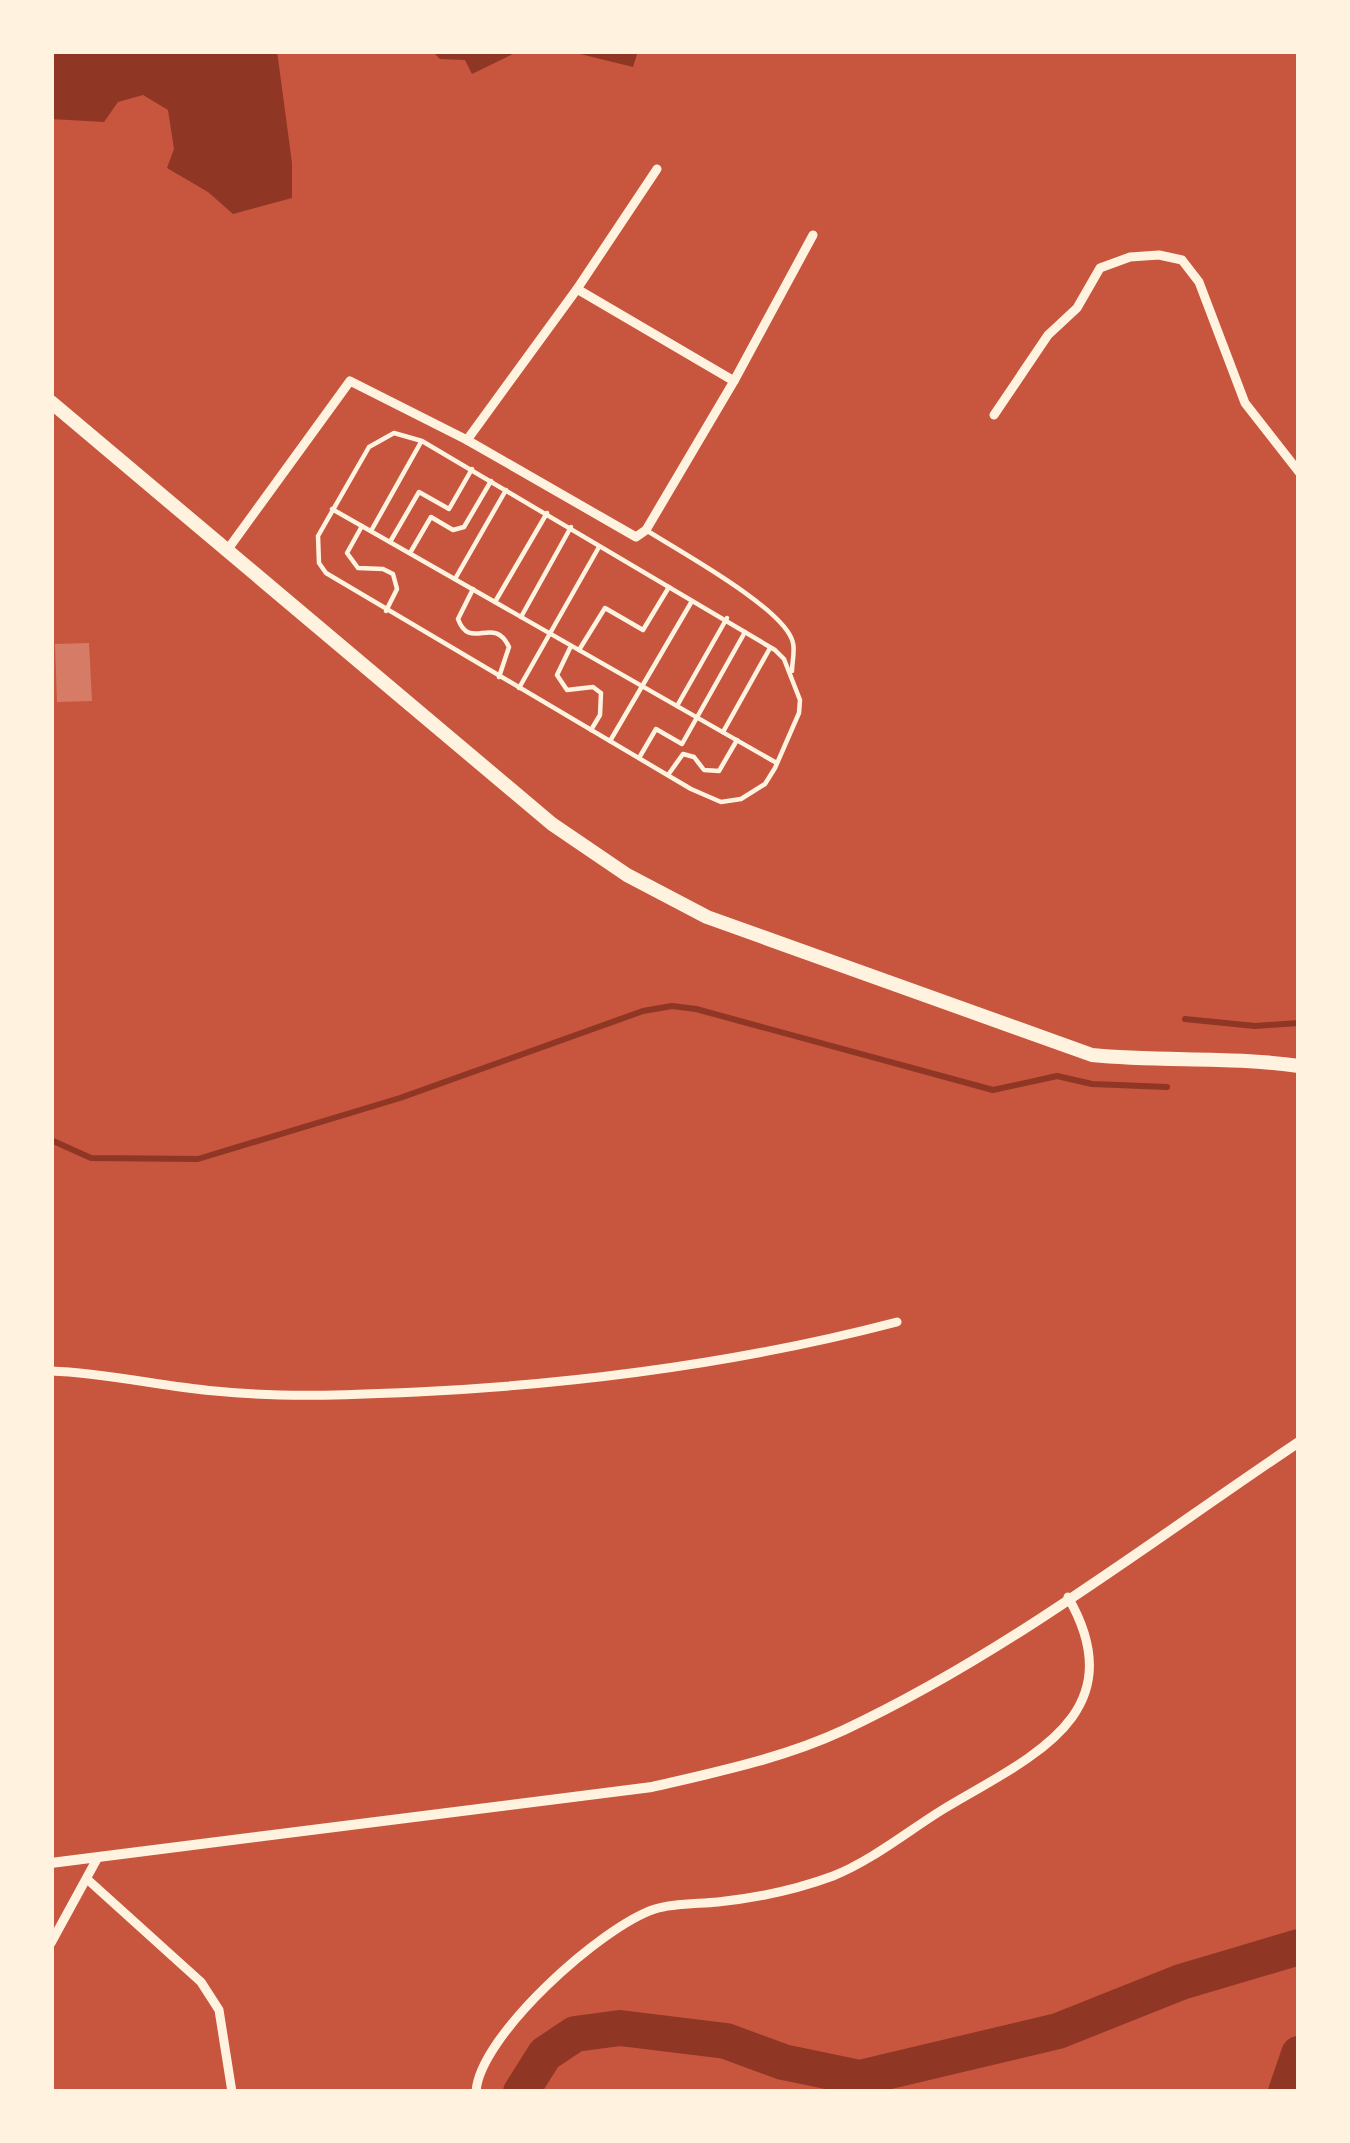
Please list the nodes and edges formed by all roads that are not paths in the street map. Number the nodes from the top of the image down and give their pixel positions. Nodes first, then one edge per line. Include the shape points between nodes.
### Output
1 (657, 169) dead end
2 (813, 235) dead end
3 (577, 289) junction
4 (734, 381) junction
5 (51, 402) edge
6 (994, 415) dead end
7 (467, 440) junction
8 (422, 441) junction
9 (472, 470) junction
10 (1299, 472) edge
11 (491, 481) junction
12 (507, 490) junction
13 (332, 509) junction
14 (547, 513) junction
15 (362, 526) junction
16 (571, 527) junction
17 (646, 530) junction
18 (371, 531) junction
19 (390, 542) junction
20 (601, 545) junction
21 (228, 549) junction
22 (410, 554) junction
23 (454, 579) junction
24 (670, 585) junction
25 (473, 589) junction
26 (694, 599) junction
27 (495, 602) junction
28 (386, 610) junction
29 (521, 617) junction
30 (727, 618) junction
31 (747, 630) junction
32 (550, 633) junction
33 (572, 646) junction
34 (771, 646) junction
35 (579, 650) junction
36 (792, 675) junction
37 (499, 676) junction
38 (643, 686) junction
39 (519, 688) junction
40 (677, 706) junction
41 (697, 717) junction
42 (591, 730) junction
43 (723, 732) junction
44 (737, 740) junction
45 (610, 741) junction
46 (639, 758) junction
47 (777, 763) junction
48 (668, 775) junction
49 (1299, 1066) edge
50 (897, 1322) dead end
51 (51, 1371) edge
52 (1299, 1442) edge
53 (1068, 1597) junction
54 (98, 1857) junction
55 (51, 1863) edge
56 (87, 1879) junction
57 (51, 1942) edge
58 (232, 2092) edge
59 (476, 2092) edge

1 - 3 street
2 - 4 street
3 - 4 street
3 - 7 street
4 - 17 street
5 - 21 main road
6 - 10 street via 1100,268 1160,255 1182,260 1199,282 1245,403
7 - 17 street via 636,537
7 - 21 street via 350,381
8 - 9 lane
8 - 13 lane via 382,437
8 - 18 lane
9 - 11 lane
9 - 19 lane via 449,508 419,492
11 - 12 lane
11 - 22 lane via 464,527 431,517
12 - 14 lane
12 - 23 lane
13 - 15 lane
13 - 28 lane via 318,536 319,563
14 - 16 lane
14 - 27 lane
15 - 18 lane
15 - 28 lane via 347,553 358,568 392,574 397,590
16 - 20 lane
16 - 29 lane
17 - 36 lane via 783,624 793,643
18 - 19 lane
19 - 22 lane
20 - 24 lane
20 - 32 lane
21 - 49 main road via 553,824 674,902 1092,1055
22 - 23 lane
23 - 25 lane
24 - 26 lane
24 - 35 lane via 643,630 605,608
25 - 27 lane
25 - 37 lane via 458,619 470,634 504,637 509,647
26 - 30 lane
26 - 38 lane
27 - 29 lane
28 - 37 lane
29 - 32 lane
30 - 31 lane
30 - 40 lane
31 - 34 lane
31 - 41 lane
32 - 33 lane
32 - 39 lane
33 - 35 lane
33 - 42 lane via 557,675 567,690 601,693
34 - 36 lane
34 - 43 lane
35 - 38 lane
36 - 47 lane via 799,713
37 - 39 lane
38 - 40 lane
38 - 45 lane
39 - 42 lane
40 - 41 lane
41 - 43 lane
41 - 46 lane via 682,744 656,728
42 - 45 lane
43 - 44 lane
44 - 47 lane
44 - 48 lane via 719,771 683,754
45 - 46 lane
46 - 48 lane
47 - 48 lane via 765,784 741,800 721,802
50 - 51 street via 824,1342 543,1386 344,1395 214,1391
52 - 53 street
53 - 54 street via 928,1687 841,1732 747,1765 652,1787
53 - 59 street via 1092,1653 1090,1678 1078,1714 1045,1749 836,1875 657,1908 623,1924 529,2003 483,2060
54 - 55 street
54 - 56 street
56 - 57 street
56 - 58 street via 200,1982 218,2010

